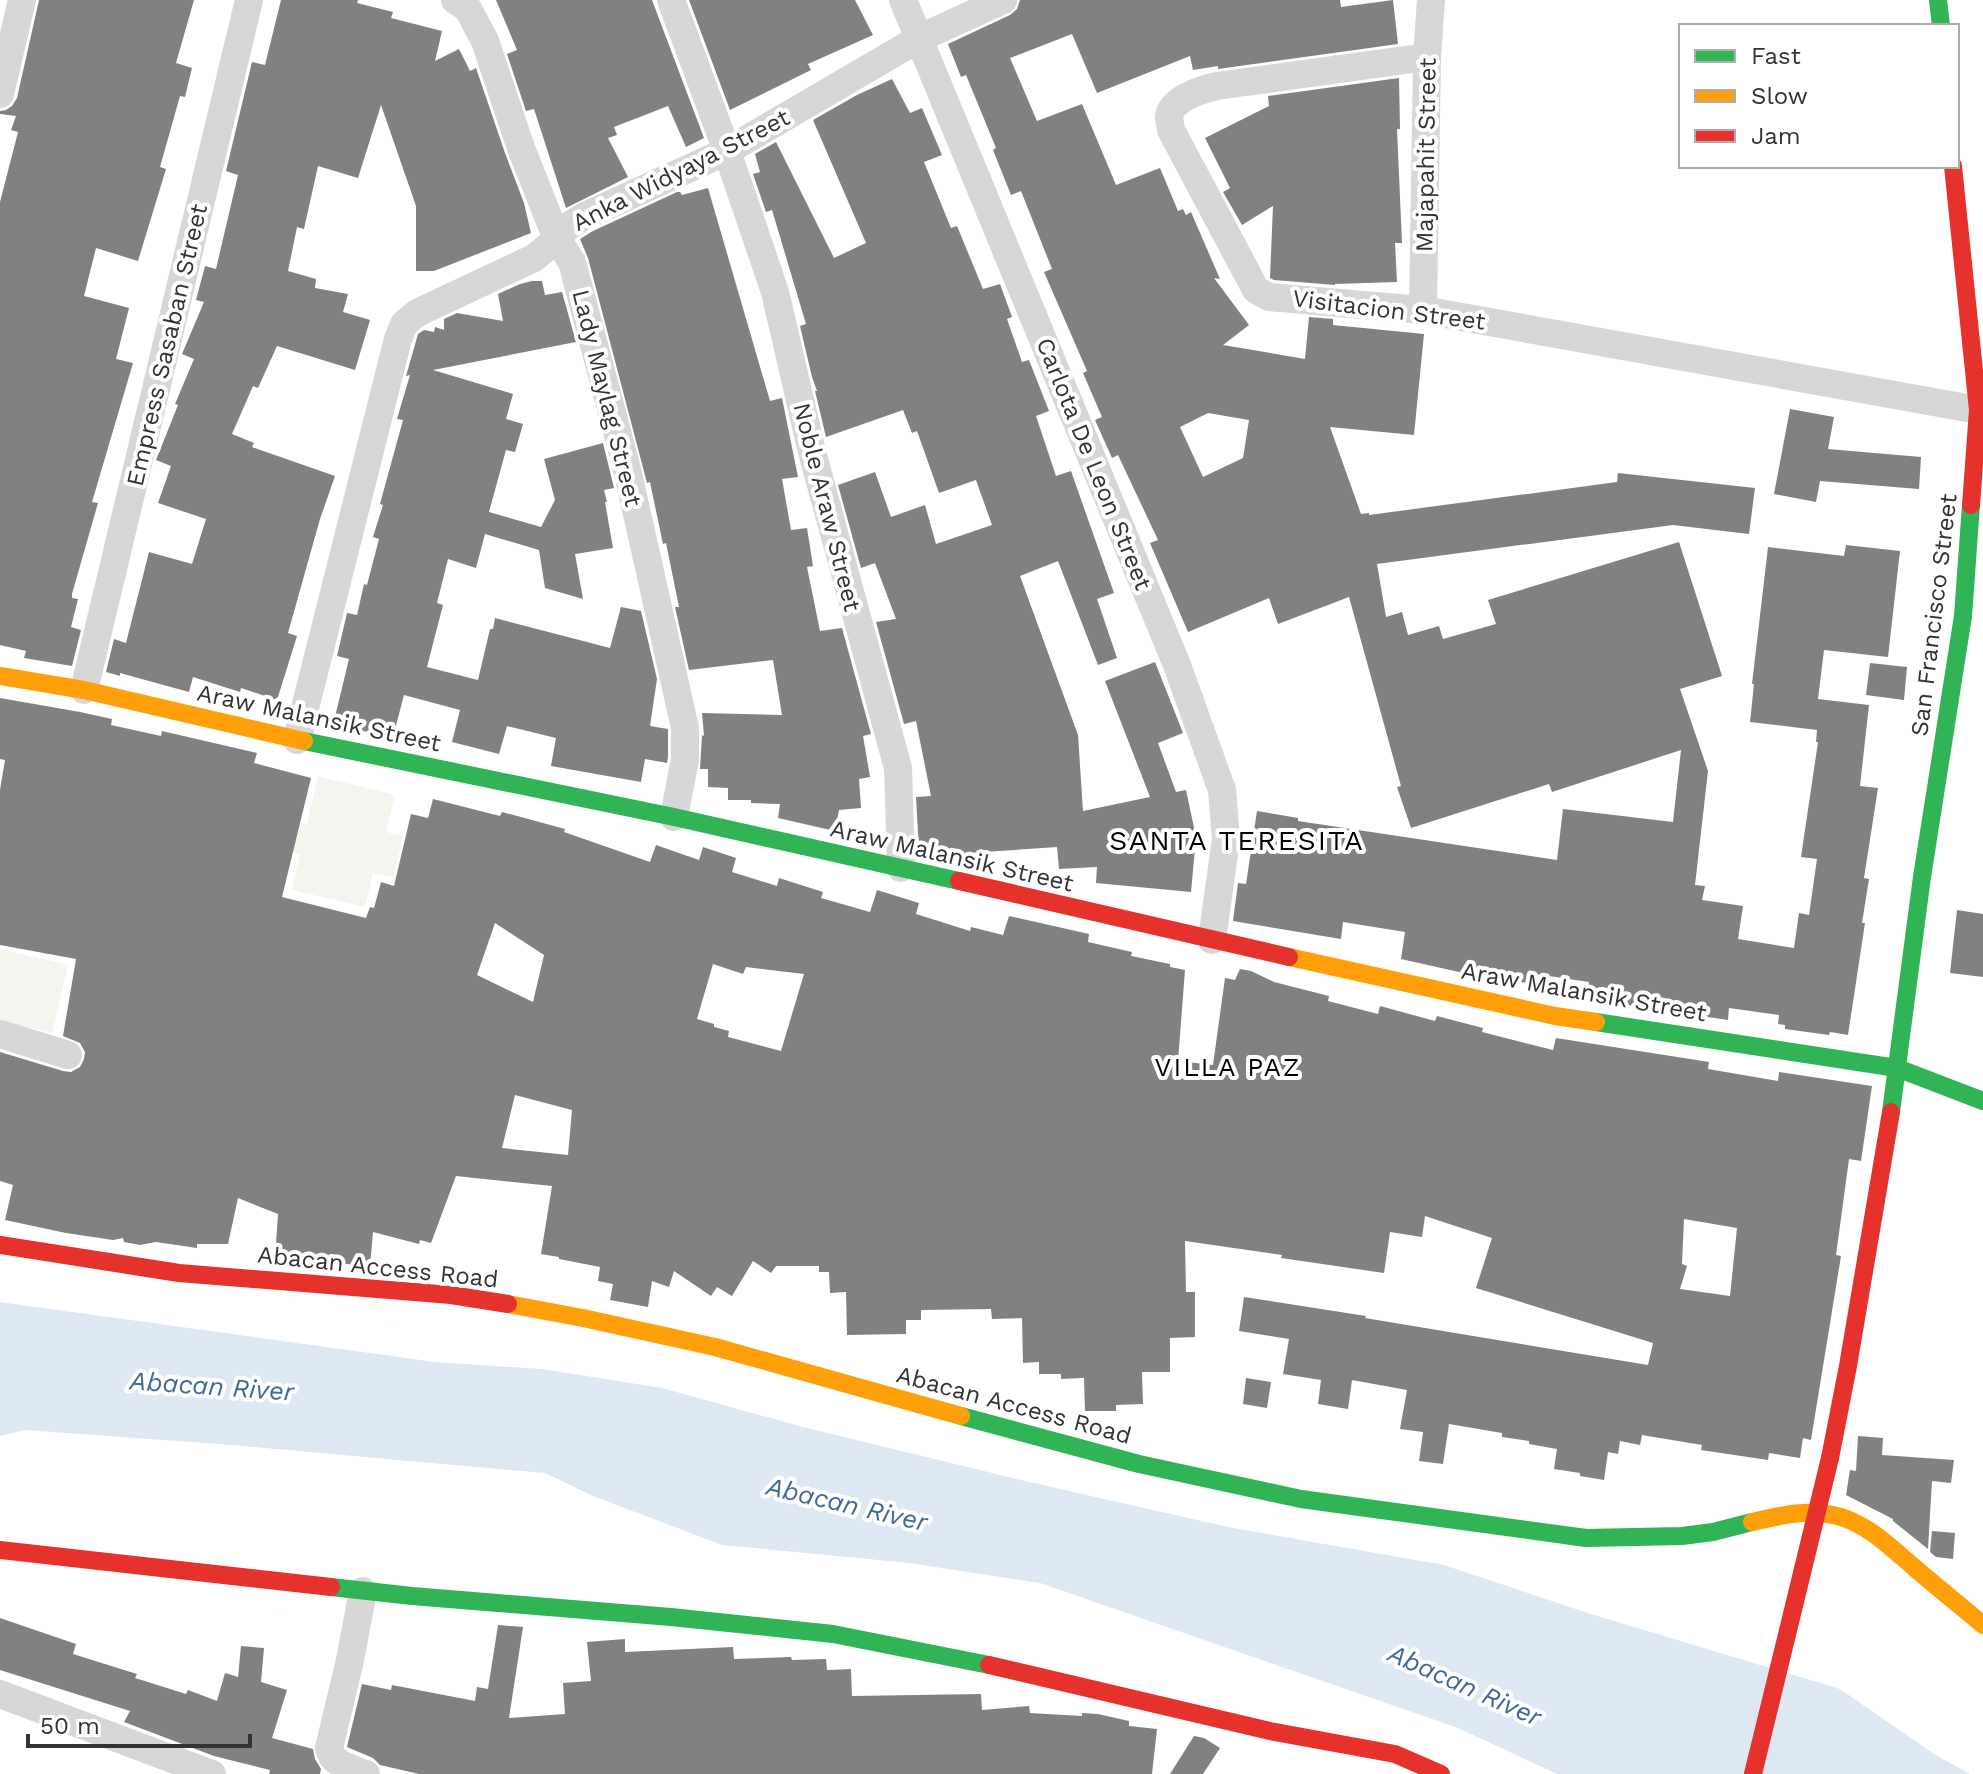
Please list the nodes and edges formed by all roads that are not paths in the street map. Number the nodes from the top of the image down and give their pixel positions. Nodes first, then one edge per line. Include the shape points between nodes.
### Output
1 (22, 0) edge
2 (249, 0) edge
3 (455, 0) edge
4 (671, 0) edge
5 (903, 0) edge
6 (1003, 0) edge
7 (1431, 0) edge
8 (1938, 0) edge
9 (1941, 24) edge
10 (920, 38) junction
11 (1427, 57) junction
12 (0, 94) edge
13 (727, 151) junction
14 (1953, 168) edge
15 (557, 239) junction
16 (1423, 310) junction
17 (1980, 411) edge
18 (0, 676) edge
19 (84, 690) junction
20 (297, 740) junction
21 (674, 817) junction
22 (901, 868) junction
23 (1212, 940) junction
24 (0, 1034) edge
25 (68, 1055) dead end
26 (1897, 1068) junction
27 (1983, 1101) edge
28 (0, 1245) edge
29 (0, 1550) edge
30 (363, 1591) junction
31 (1983, 1625) edge
32 (0, 1694) edge
33 (212, 1774) edge
34 (366, 1774) edge
35 (1441, 1774) edge
36 (1753, 1774) edge

1 - 12 street
2 - 19 street, Empress Sasaban Street
3 - 15 street, Lady Maylag Street via 468,9 485,41
4 - 13 street, Noble Araw Street
5 - 10 street, Carlota De Leon Street
6 - 10 street, Anka Widyaya Street
7 - 11 street, Majapahit Street
8 - 9 street
10 - 13 street, Anka Widyaya Street
10 - 23 street, Carlota De Leon Street via 1177,665 1222,790 1226,839
11 - 16 street, Majapahit Street
11 - 16 street, Visitacion Street via 1198,90 1172,107 1169,118 1256,290 1269,297
13 - 15 street, Anka Widyaya Street via 585,216
13 - 22 street, Noble Araw Street via 775,292 812,452 898,768
14 - 17 street, San Francisco Street
15 - 20 street, Anka Widyaya Street via 534,258 404,324
15 - 21 street, Lady Maylag Street via 572,262 627,469 685,728
16 - 17 street, Visitacion Street
17 - 26 street, San Francisco Street via 1963,616
18 - 19 street, Araw Malansik Street
19 - 20 street, Araw Malansik Street
20 - 21 street, Araw Malansik Street
21 - 22 street, Araw Malansik Street
22 - 23 street, Araw Malansik Street
23 - 26 street, Araw Malansik Street via 1555,1016
24 - 25 street
26 - 27 street, Araw Malansik Street
26 - 36 street, San Francisco Street, bridge via 1830,1458
28 - 31 street, Abacan Access Road via 179,1273 451,1295 583,1318 715,1347 1139,1464 1301,1499 1586,1538 1697,1534 1778,1516 1829,1514 1874,1534
29 - 30 street
30 - 34 street via 329,1748 335,1761
30 - 35 street via 833,1634 1395,1754
32 - 33 street

